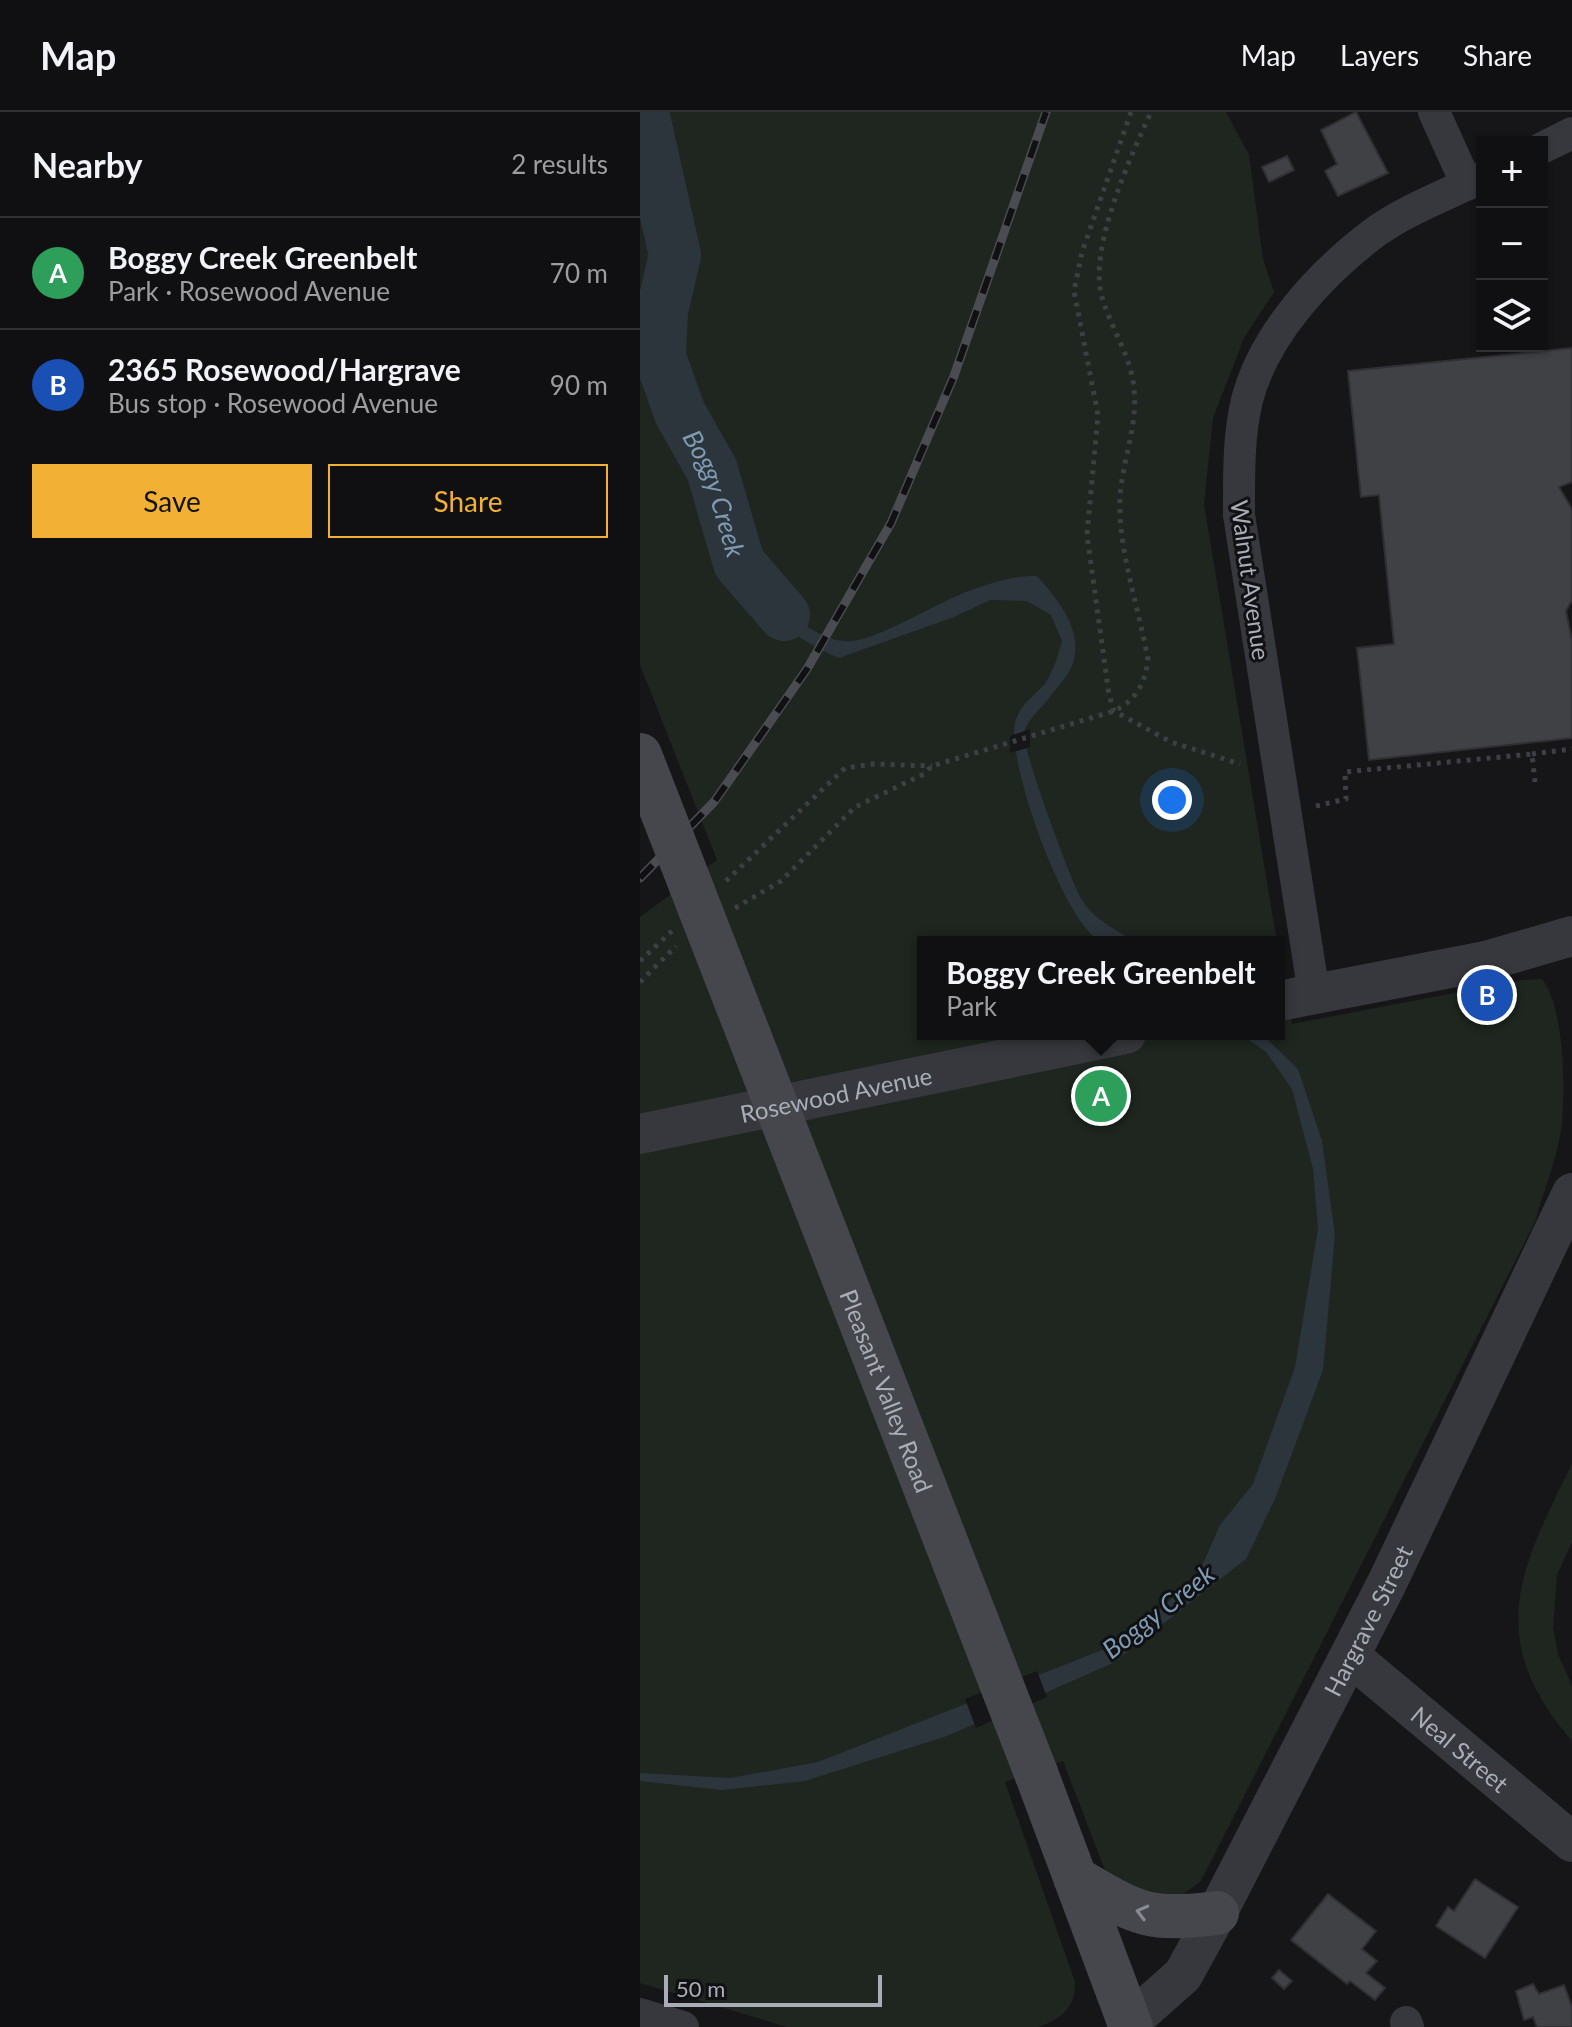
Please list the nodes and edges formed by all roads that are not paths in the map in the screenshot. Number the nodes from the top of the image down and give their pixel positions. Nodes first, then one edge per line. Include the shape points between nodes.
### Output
1 (1434, 112) edge
2 (1572, 133) edge
3 (1548, 145) edge
4 (1475, 181) edge
5 (640, 755) edge
6 (1569, 949) edge
7 (1293, 998) edge
8 (1097, 1040) edge
9 (640, 1134) edge
10 (1572, 1193) edge
11 (1350, 1656) junction
12 (1572, 1842) edge
13 (1075, 1878) junction
14 (1217, 1913) junction
15 (640, 2014) edge
16 (1127, 2026) edge
17 (683, 2027) edge

1 - 4 street
2 - 3 street
4 - 7 street, Walnut Avenue via 1376,232 1318,282 1274,341 1248,399 1238,462 1239,515
5 - 13 main road, Pleasant Valley Road, bridge
6 - 7 street
8 - 9 street, Rosewood Avenue
10 - 11 street, Hargrave Street
11 - 12 street, Neal Street
11 - 14 street, Hargrave Street
14 -> 13 main road via 1173,1918 1137,1914
13 - 16 main road, Pleasant Valley Road
14 - 16 street, Hargrave Street via 1183,1975
15 - 17 street

